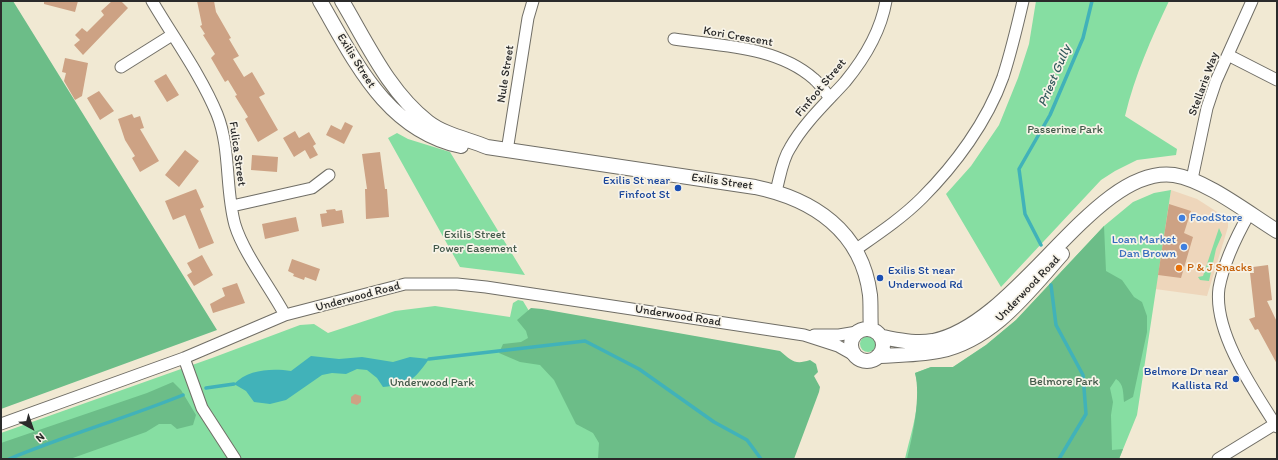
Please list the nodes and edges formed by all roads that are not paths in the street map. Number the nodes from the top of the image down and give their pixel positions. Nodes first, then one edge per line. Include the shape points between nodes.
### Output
1 (152, 1) edge
2 (320, 1) edge
3 (342, 1) edge
4 (533, 1) edge
5 (886, 1) edge
6 (1023, 1) edge
7 (1252, 1) edge
8 (172, 35) junction
9 (674, 39) dead end
10 (1228, 55) junction
11 (121, 67) dead end
12 (1277, 80) edge
13 (830, 98) junction
14 (487, 148) junction
15 (507, 151) junction
16 (329, 175) dead end
17 (1192, 179) junction
18 (776, 192) junction
19 (1110, 197) junction
20 (232, 206) junction
21 (1249, 214) junction
22 (1277, 231) edge
23 (855, 250) junction
24 (285, 315) junction
25 (870, 333) junction
26 (804, 335) junction
27 (854, 355) junction
28 (878, 356) junction
29 (184, 358) junction
30 (1, 424) edge
31 (1276, 426) edge
32 (235, 459) edge
33 (1218, 459) edge

1 - 8 street, Fulica Street
2 - 14 street, Exilis Street via 366,79 390,107 433,137 478,149
3 - 14 street, Exilis Street via 397,92 429,123 453,136
4 - 15 street, Nule Street via 528,18
5 - 13 street, Finfoot Street via 877,33 846,80
6 - 23 street via 1015,40 1002,79 983,119 957,159 922,198 888,227
7 - 10 street, Stellaris Way
8 - 11 street
8 - 20 street, Fulica Street via 218,115
9 - 13 street, Kori Crescent via 766,53 790,62 814,79
10 - 12 street
10 - 17 street, Stellaris Way via 1207,108
13 - 18 street, Finfoot Street via 806,124 789,149
14 - 15 street, Exilis Street
15 - 18 street, Exilis Street
16 - 20 street via 312,188
17 - 19 street, Underwood Road via 1173,175 1151,176 1130,184
17 - 21 street, Underwood Road
18 - 23 street, Exilis Street via 802,201 820,212 835,224
19 - 25 street, Underwood Road via 1001,303 980,320 934,340 913,343
19 - 28 street, Underwood Road via 1073,243 1011,310 988,329 966,342 941,351 916,355
20 - 24 street, Fulica Street via 241,240
21 - 22 street, Underwood Road
21 - 31 street via 1231,248 1222,276 1219,290 1220,312 1225,332 1238,360
23 - 25 street, Exilis Street via 868,285
24 - 26 street, Underwood Road via 405,284 457,284
24 - 29 street, Underwood Road
25 - 26 street, Underwood Road
25 - 27 street via 852,338
25 - 28 street via 883,346
26 - 27 street, Underwood Road via 838,346
27 - 28 street, Underwood Road via 866,361
29 - 30 street, Underwood Road
29 - 32 street via 202,408
31 - 33 street

